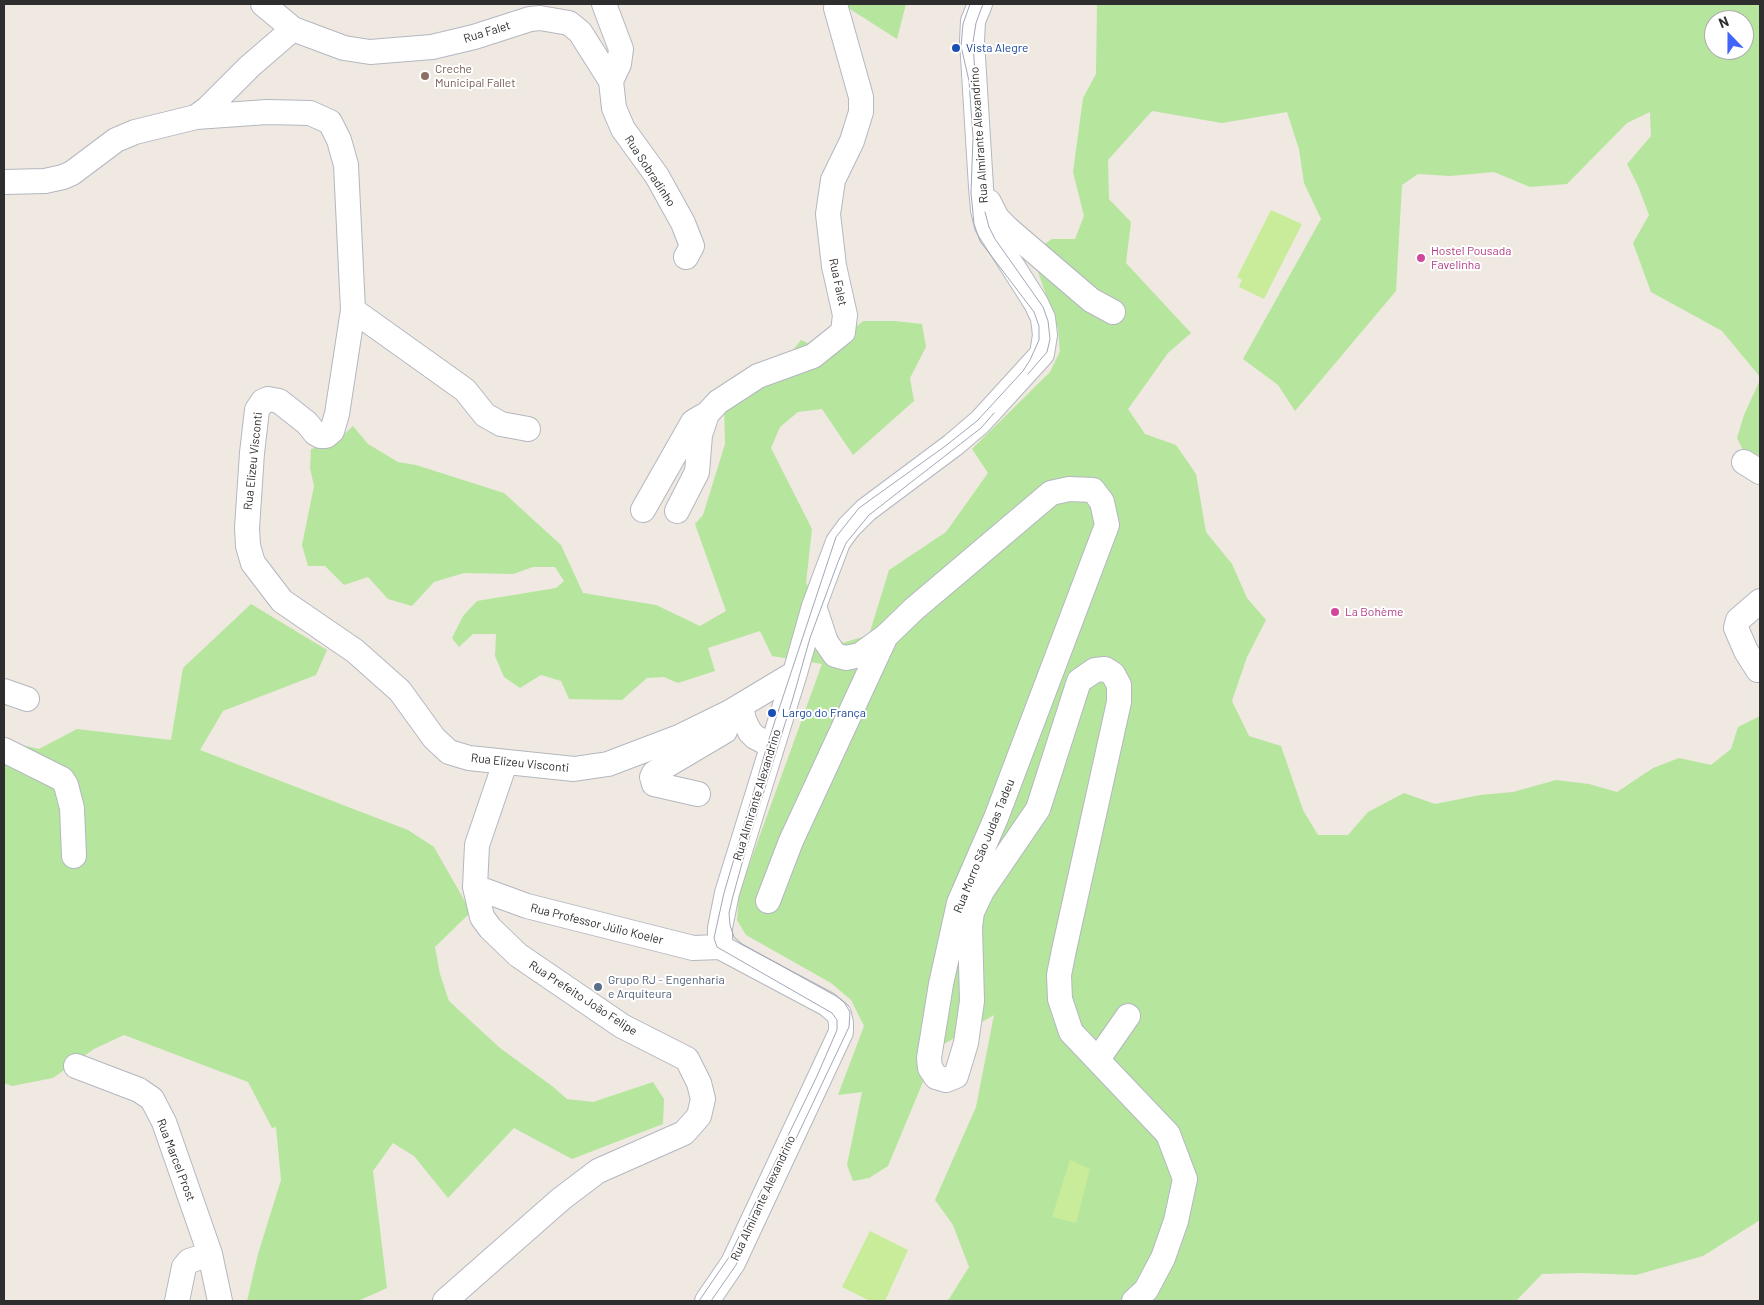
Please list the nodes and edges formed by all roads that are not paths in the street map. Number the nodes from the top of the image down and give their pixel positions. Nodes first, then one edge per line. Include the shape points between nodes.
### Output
1 (263, 4) edge
2 (604, 4) edge
3 (980, 4) edge
4 (838, 8) edge
5 (293, 29) junction
6 (611, 81) junction
7 (196, 117) junction
8 (4, 182) edge
9 (981, 187) junction
10 (686, 257) dead end
11 (353, 310) junction
12 (1113, 312) dead end
13 (707, 414) junction
14 (528, 429) dead end
15 (643, 510) dead end
16 (677, 511) dead end
17 (1760, 601) edge
18 (814, 606) junction
19 (886, 636) junction
20 (1760, 670) edge
21 (795, 674) junction
22 (4, 692) edge
23 (27, 699) dead end
24 (742, 713) junction
25 (772, 746) junction
26 (4, 750) edge
27 (505, 763) junction
28 (698, 794) dead end
29 (74, 856) dead end
30 (475, 887) junction
31 (768, 901) dead end
32 (720, 947) junction
33 (1128, 1016) dead end
34 (1098, 1059) junction
35 (76, 1066) dead end
36 (210, 1254) junction
37 (177, 1301) edge
38 (220, 1301) edge
39 (445, 1301) edge
40 (707, 1301) edge
41 (1134, 1301) edge

1 - 5 street, Rua Falet
2 - 6 street via 620,49 619,64
3 - 9 street, Rua Almirante Alexandrino via 973,21 972,41
4 - 13 street, Rua Falet via 862,112 833,180 828,214 834,266 845,315 843,332 813,356 758,376 718,402
5 - 6 street, Rua Falet via 344,48 370,52 432,47 540,18 569,23 580,32
5 - 7 street
6 - 10 street, Rua Sobradinho via 614,108 623,129 657,176 684,223 692,246
7 - 8 street, Rua Elizeu Visconti via 116,140 63,177
7 - 11 street, Rua Elizeu Visconti via 267,112 310,113 330,122 346,165
9 - 12 street via 997,218 1008,229 1091,300
9 - 18 street, Rua Almirante Alexandrino via 987,226 1043,318 1042,354 980,422 866,510 849,527 838,542
11 - 14 street via 464,390 485,416 501,424
11 - 27 street, Rua Elizeu Visconti via 332,431 320,436 279,402 268,399 257,410 246,528 253,563 282,601 355,651 400,692 434,738 449,752
13 - 15 street, Rua Falet via 693,422
13 - 16 street via 700,435 697,472
17 - 20 street via 1738,620 1736,628 1746,651
18 - 19 street, Rua Morro São Judas Tadeu via 826,642 835,655 846,658 860,655
18 - 21 street, Rua Almirante Alexandrino
19 - 31 street via 791,841
19 - 34 street, Rua Morro São Judas Tadeu via 1051,493 1069,489 1093,490 1102,502 1107,525 996,818 959,903 929,1058 930,1068 936,1077 946,1080 956,1076 966,1043 972,1001 972,912 982,891 1038,809 1079,681 1095,670 1105,669 1113,674 1119,685 1119,702 1059,975 1060,999 1071,1032
21 - 24 street
21 - 25 street, Rua Almirante Alexandrino
22 - 23 street
24 - 25 street via 750,732
24 - 27 street, Rua Elizeu Visconti via 608,764 574,769
24 - 28 street via 652,777 654,784
25 - 32 street, Rua Almirante Alexandrino via 727,893
26 - 29 street via 62,779 66,785 72,808
27 - 30 street, Rua Prefeito João Felipe via 477,845
30 - 32 street, Rua Professor Júlio Koeler via 526,906 693,948
30 - 39 street, Rua Prefeito João Felipe via 482,917 518,955 622,1026 687,1059 699,1082 703,1099 699,1116 684,1133 598,1171 561,1198
32 - 40 street, Rua Almirante Alexandrino via 827,1004 839,1014 841,1032 733,1263
33 - 34 street
34 - 41 street, Rua Morro São Judas Tadeu via 1168,1134 1184,1178 1176,1221 1163,1258 1146,1290
35 - 36 street, Rua Marcel Prost via 139,1090 152,1099 164,1122
36 - 37 street via 189,1261 184,1267
36 - 38 street, Rua Marcel Prost

